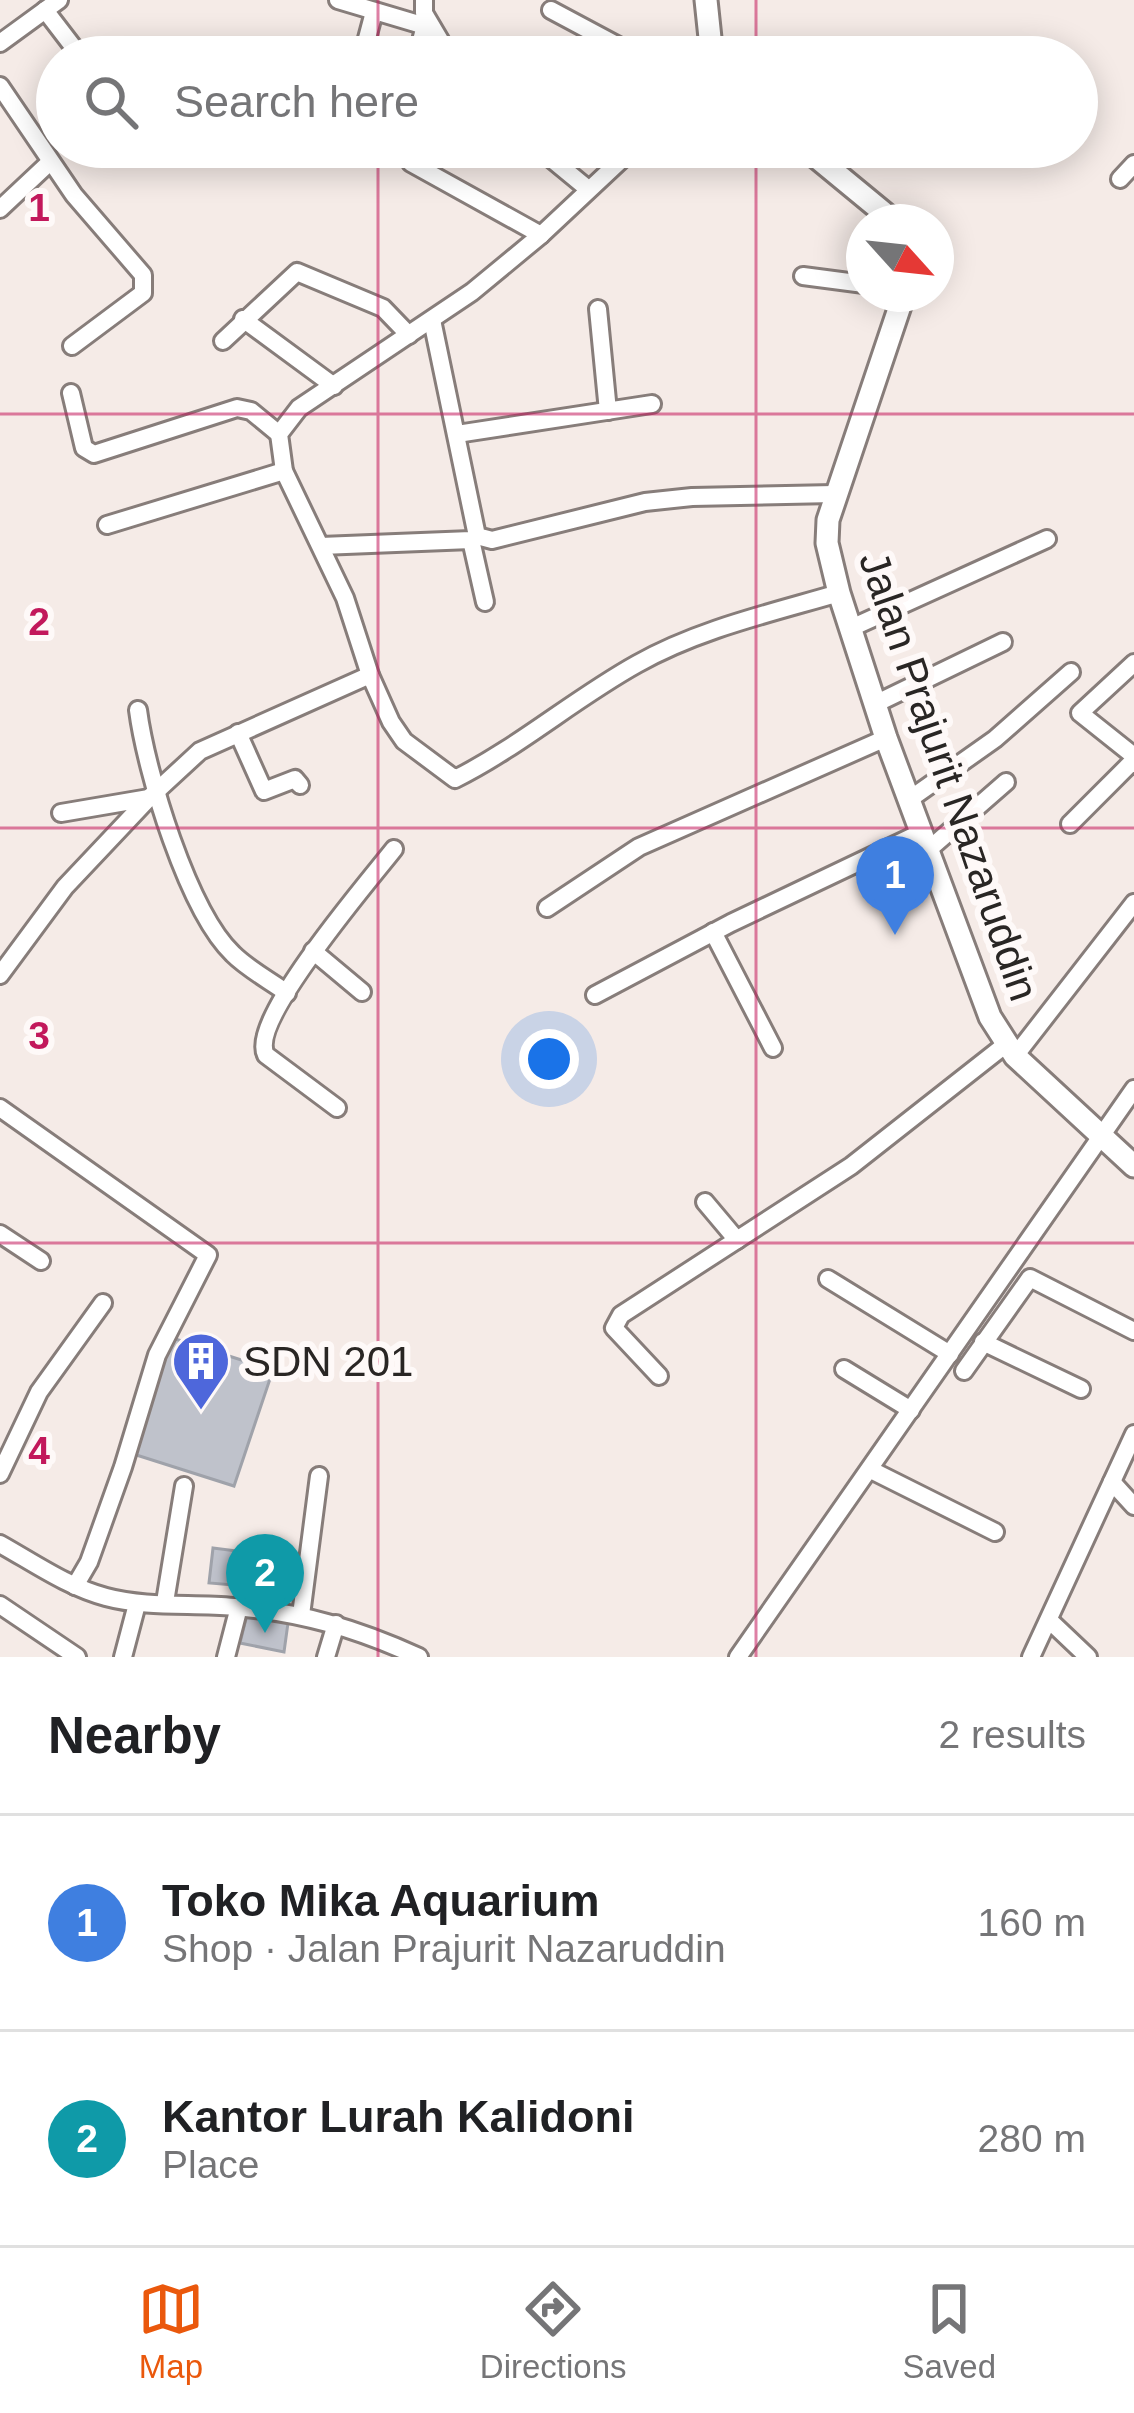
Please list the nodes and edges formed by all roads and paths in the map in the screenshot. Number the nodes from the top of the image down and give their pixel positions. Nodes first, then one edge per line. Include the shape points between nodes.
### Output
1 (338, 0) edge
2 (424, 0) edge
3 (706, 0) edge
4 (52, 5) edge
5 (551, 10) dead end
6 (374, 12) junction
7 (428, 26) junction
8 (69, 36) edge
9 (368, 36) edge
10 (424, 36) edge
11 (435, 36) edge
12 (599, 36) edge
13 (710, 36) edge
14 (0, 43) edge
15 (0, 86) edge
16 (36, 141) edge
17 (1134, 164) edge
18 (44, 168) edge
19 (55, 168) edge
20 (420, 168) edge
21 (562, 168) edge
22 (612, 168) edge
23 (829, 168) edge
24 (1120, 179) dead end
25 (588, 189) junction
26 (873, 204) edge
27 (0, 209) edge
28 (541, 235) junction
29 (803, 276) dead end
30 (846, 282) edge
31 (598, 309) dead end
32 (898, 312) edge
33 (243, 319) junction
34 (432, 320) junction
35 (410, 335) junction
36 (223, 341) dead end
37 (72, 346) dead end
38 (334, 386) junction
39 (71, 394) dead end
40 (652, 404) dead end
41 (608, 411) junction
42 (279, 434) junction
43 (457, 434) junction
44 (284, 471) junction
45 (834, 494) junction
46 (107, 525) dead end
47 (474, 538) junction
48 (1047, 539) dead end
49 (321, 547) junction
50 (839, 593) junction
51 (485, 602) dead end
52 (851, 628) junction
53 (1003, 642) dead end
54 (1134, 663) edge
55 (1071, 672) dead end
56 (370, 675) junction
57 (875, 704) junction
58 (138, 710) dead end
59 (238, 733) junction
60 (886, 738) junction
61 (1134, 758) edge
62 (1006, 782) dead end
63 (300, 785) dead end
64 (152, 795) junction
65 (910, 799) junction
66 (62, 813) dead end
67 (1070, 824) dead end
68 (923, 842) junction
69 (394, 849) dead end
70 (1134, 903) edge
71 (547, 908) dead end
72 (713, 932) junction
73 (314, 951) junction
74 (0, 975) edge
75 (362, 992) dead end
76 (287, 993) junction
77 (595, 995) dead end
78 (773, 1048) dead end
79 (1010, 1051) junction
80 (1134, 1090) edge
81 (0, 1108) edge
82 (337, 1108) dead end
83 (1100, 1136) junction
84 (1134, 1166) edge
85 (705, 1202) dead end
86 (0, 1234) edge
87 (737, 1240) junction
88 (40, 1261) dead end
89 (828, 1279) dead end
90 (103, 1303) dead end
91 (1134, 1331) edge
92 (983, 1342) junction
93 (950, 1354) junction
94 (844, 1370) dead end
95 (964, 1371) dead end
96 (659, 1376) dead end
97 (1081, 1389) dead end
98 (911, 1410) junction
99 (1134, 1434) edge
100 (871, 1470) junction
101 (0, 1474) edge
102 (319, 1476) dead end
103 (1112, 1482) junction
104 (184, 1486) dead end
105 (1134, 1506) edge
106 (995, 1532) dead end
107 (0, 1544) edge
108 (75, 1586) junction
109 (165, 1602) junction
110 (137, 1604) junction
111 (0, 1605) edge
112 (239, 1607) junction
113 (301, 1615) junction
114 (1048, 1620) junction
115 (336, 1624) junction
116 (77, 1657) edge
117 (123, 1657) edge
118 (226, 1657) edge
119 (326, 1657) edge
120 (419, 1657) edge
121 (738, 1657) edge
122 (1031, 1657) edge
123 (1088, 1657) edge

1 - 6 street
2 - 7 street
3 - 13 street
4 - 8 street
4 - 14 street
5 - 12 street
6 - 7 street
6 - 9 street
7 - 10 street
7 - 11 street
15 - 16 street
17 - 24 street
18 - 27 street
19 - 37 street via 146,284
20 - 28 street
21 - 25 street
22 - 25 street
23 - 26 street
25 - 28 street
28 - 34 street
29 - 30 street
31 - 41 street
32 - 45 street, Jalan Prajurit Nazaruddin
33 - 35 street via 297,272 383,308
33 - 36 street
33 - 38 street
34 - 35 street
34 - 43 street
35 - 38 street
38 - 42 street via 299,408
39 - 42 street via 84,448 94,454 237,408
40 - 41 street
41 - 43 street
42 - 44 street
43 - 47 street
44 - 46 street
44 - 49 street
45 - 47 street via 645,502
45 - 50 street, Jalan Prajurit Nazaruddin via 827,543
47 - 49 street
47 - 51 street
48 - 52 street
49 - 56 street
50 - 52 street, Jalan Prajurit Nazaruddin
50 - 56 street via 671,646 455,779 404,741
52 - 57 street, Jalan Prajurit Nazaruddin
53 - 57 street
54 - 61 street via 1079,713
55 - 65 street
56 - 59 street
57 - 60 street, Jalan Prajurit Nazaruddin
58 - 64 street
59 - 63 street via 264,791 296,779
59 - 64 street via 200,751
60 - 65 street, Jalan Prajurit Nazaruddin
60 - 71 street via 639,847
61 - 67 street
62 - 68 street
64 - 66 street
64 - 74 street via 65,887
64 - 76 street via 206,920 233,955
65 - 68 street, Jalan Prajurit Nazaruddin
68 - 72 street
68 - 79 street, Jalan Prajurit Nazaruddin via 972,978
69 - 73 street
70 - 79 street
72 - 77 street
72 - 78 street
73 - 75 street
73 - 76 street
76 - 82 street via 261,1048
79 - 83 street, Jalan Prajurit Nazaruddin
79 - 87 street
80 - 83 street
81 - 108 street via 208,1255 157,1355
83 - 84 street, Jalan Prajurit Nazaruddin
83 - 93 street
85 - 87 street
86 - 88 street
87 - 96 street via 614,1321
89 - 93 street
90 - 101 street via 39,1392
91 - 92 street via 1030,1278
92 - 95 street
92 - 97 street
93 - 98 street
94 - 98 street
98 - 100 street
99 - 103 street
100 - 106 street
100 - 121 street
102 - 113 street
103 - 105 street
103 - 114 street
104 - 109 street
107 - 108 street
108 - 110 street
109 - 110 street
109 - 112 street
110 - 117 street
111 - 116 street
112 - 113 street
112 - 118 street
113 - 115 street
114 - 122 street
114 - 123 street
115 - 119 street
115 - 120 street

